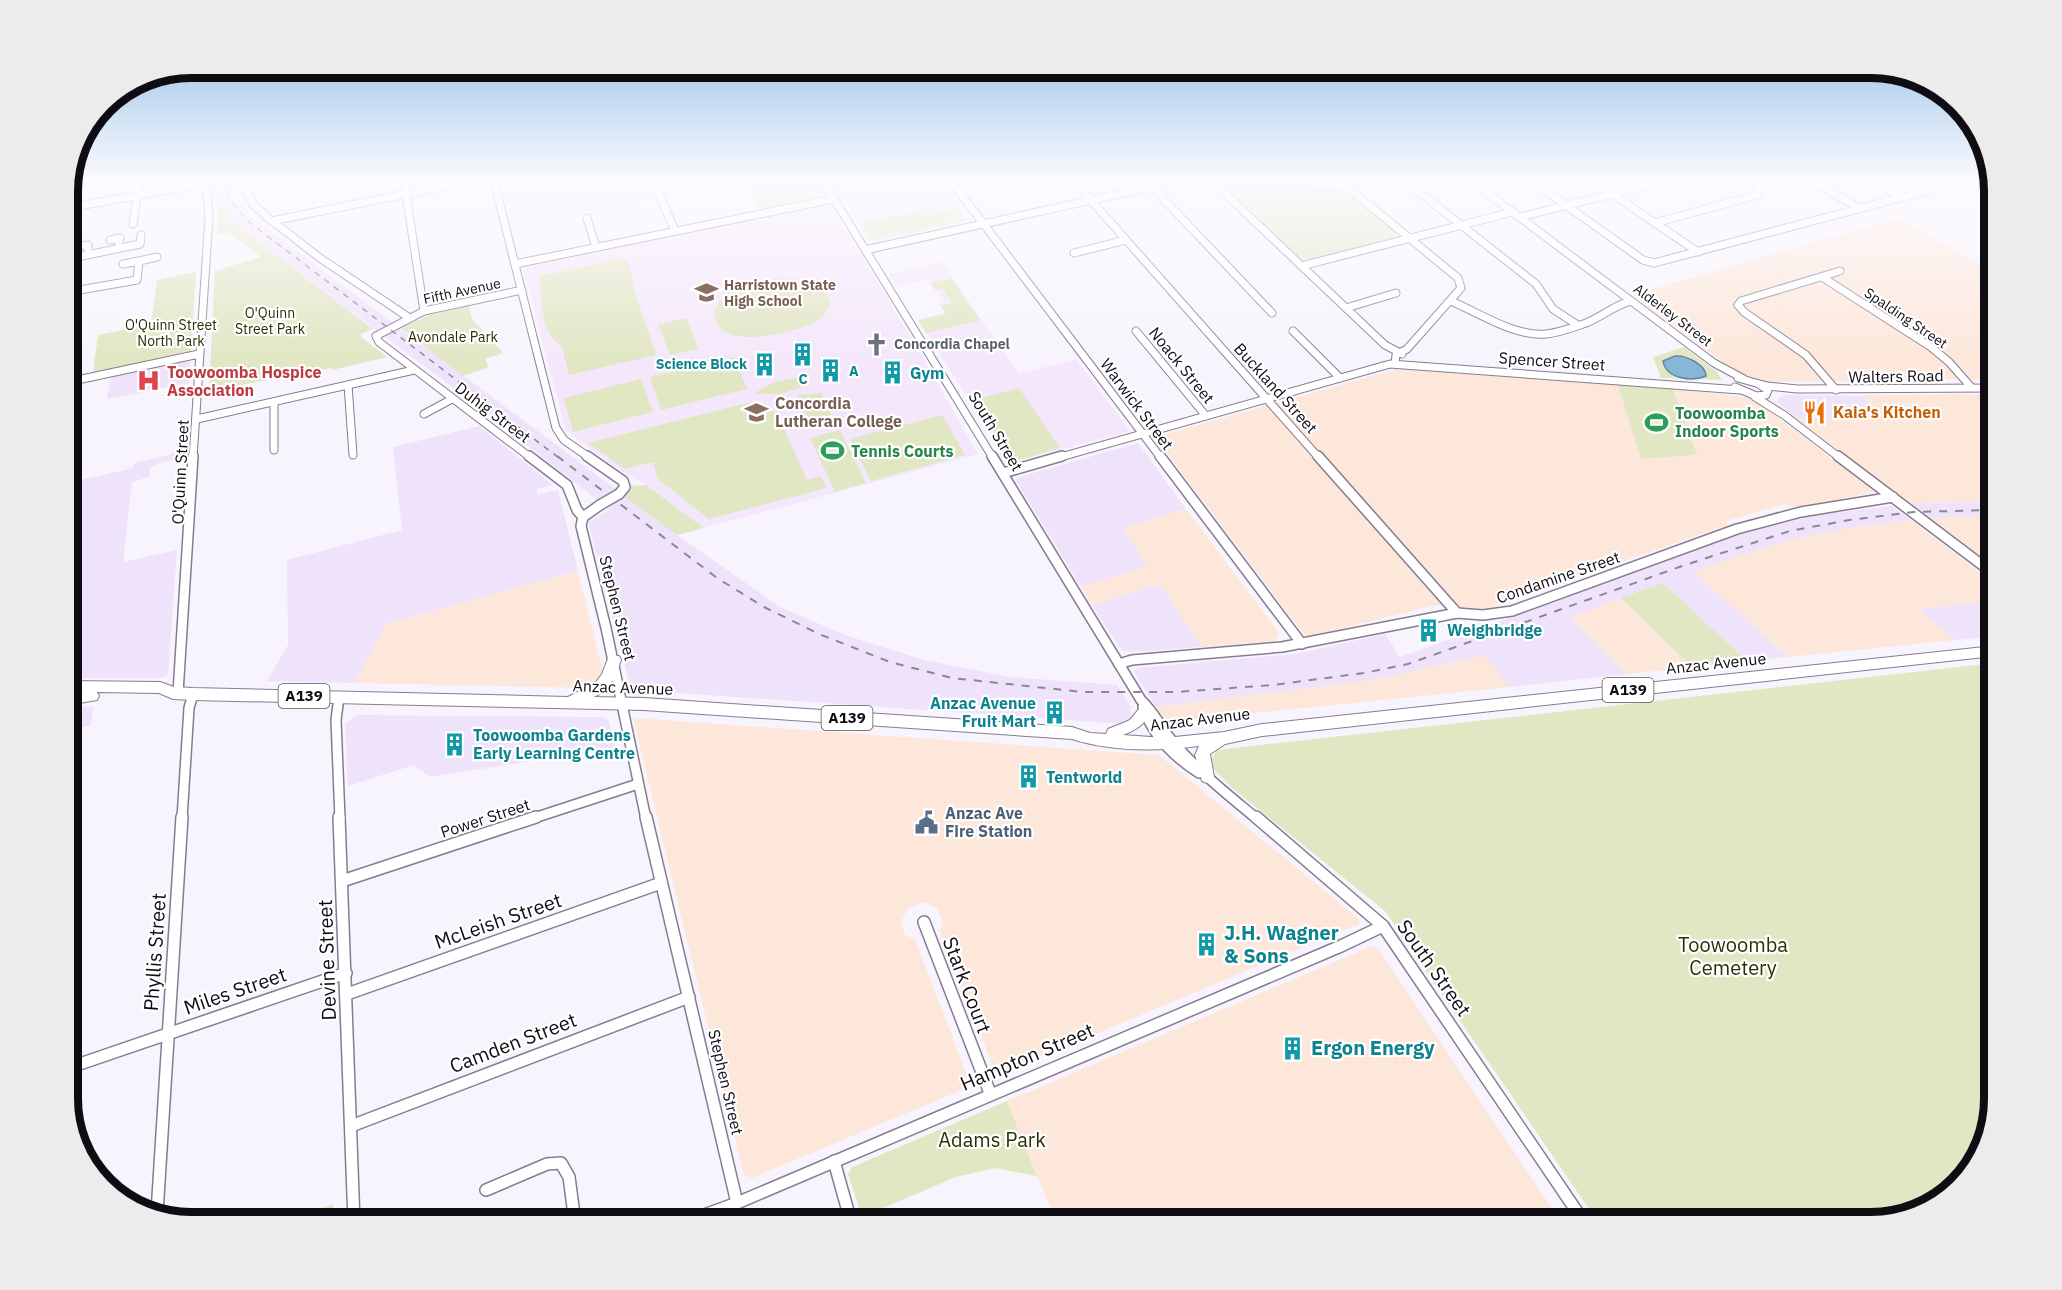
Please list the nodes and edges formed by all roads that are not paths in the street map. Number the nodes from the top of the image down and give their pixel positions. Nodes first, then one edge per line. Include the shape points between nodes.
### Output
1 (119, 241) edge
2 (140, 241) edge
3 (207, 241) edge
4 (299, 241) edge
5 (413, 241) edge
6 (509, 241) edge
7 (594, 241) edge
8 (625, 241) edge
9 (860, 241) edge
10 (906, 241) edge
11 (997, 241) edge
12 (1121, 241) edge
13 (1127, 241) edge
14 (1204, 241) edge
15 (1275, 241) edge
16 (1398, 241) edge
17 (1415, 241) edge
18 (1482, 241) edge
19 (1552, 241) edge
20 (1617, 241) edge
21 (1681, 241) edge
22 (1737, 241) edge
23 (79, 246) dead end
24 (596, 247) junction
25 (118, 248) junction
26 (866, 250) junction
27 (1698, 252) junction
28 (1074, 253) dead end
29 (88, 254) junction
30 (78, 256) edge
31 (157, 257) dead end
32 (139, 261) junction
33 (123, 264) dead end
34 (515, 264) junction
35 (1301, 266) junction
36 (1840, 271) dead end
37 (1822, 277) junction
38 (78, 290) edge
39 (522, 290) junction
40 (1396, 293) dead end
41 (1451, 301) junction
42 (1631, 301) junction
43 (1346, 308) junction
44 (424, 311) junction
45 (1272, 313) dead end
46 (408, 317) junction
47 (1576, 324) junction
48 (1136, 331) dead end
49 (1293, 331) dead end
50 (376, 336) joint
51 (1403, 352) junction
52 (199, 354) junction
53 (1714, 363) junction
54 (1395, 364) junction
55 (1407, 364) junction
56 (414, 370) junction
57 (1340, 378) junction
58 (1744, 379) junction
59 (78, 380) edge
60 (1732, 382) junction
61 (348, 385) junction
62 (1760, 385) junction
63 (1708, 386) junction
64 (1971, 387) junction
65 (1984, 388) edge
66 (1797, 389) junction
67 (1740, 390) junction
68 (1836, 390) junction
69 (1749, 393) junction
70 (1768, 394) junction
71 (452, 399) junction
72 (1268, 399) junction
73 (274, 402) junction
74 (424, 414) dead end
75 (1784, 415) junction
76 (1206, 416) junction
77 (197, 419) junction
78 (1143, 434) junction
79 (274, 450) dead end
80 (353, 455) dead end
81 (1003, 473) junction
82 (1893, 497) junction
83 (583, 517) junction
84 (1984, 566) edge
85 (1457, 613) junction
86 (1302, 644) junction
87 (1984, 652) edge
88 (614, 660) junction
89 (1119, 664) junction
90 (78, 686) edge
91 (176, 693) junction
92 (193, 694) junction
93 (78, 697) edge
94 (339, 697) junction
95 (551, 702) junction
96 (622, 704) junction
97 (1142, 706) junction
98 (1262, 730) junction
99 (1072, 733) junction
100 (1113, 733) junction
101 (1224, 738) junction
102 (1167, 740) junction
103 (1207, 777) junction
104 (638, 784) junction
105 (342, 881) junction
106 (661, 883) junction
107 (924, 922) dead end
108 (1383, 926) junction
109 (346, 973) junction
110 (347, 994) junction
111 (689, 997) junction
112 (168, 1033) junction
113 (78, 1064) edge
114 (990, 1093) junction
115 (351, 1126) junction
116 (834, 1161) junction
117 (486, 1190) dead end
118 (737, 1203) junction
119 (157, 1206) edge
120 (354, 1212) edge
121 (574, 1212) edge
122 (712, 1212) edge
123 (849, 1212) edge
124 (1577, 1212) edge

1 - 25 street
2 - 25 street via 140,247
3 - 52 street, O'Quinn Street
4 - 46 street
5 - 44 street
6 - 34 street
7 - 24 street
8 - 24 street
9 - 26 street, South Street
10 - 26 street
11 - 78 street, Warwick Street
12 - 28 street
13 - 72 street, Buckland Street
14 - 45 street
15 - 35 street
16 - 35 street
17 - 41 street via 1458,278 1461,288
18 - 47 street via 1536,284 1553,309
19 - 42 street, Alderley Street
20 - 27 street via 1651,263
21 - 27 street
22 - 27 street
23 - 29 street via 88,245
24 - 34 street
25 - 29 street
26 - 81 street, South Street
29 - 30 street
31 - 32 street
32 - 33 street
32 - 38 street via 137,280
34 - 39 street
35 - 43 street
36 - 37 street
37 - 64 street, Spalding Street via 1931,347
37 - 68 street via 1738,305 1806,355
39 - 44 street, Fifth Avenue
39 - 83 street, bridge via 558,433 623,481 619,494
40 - 43 street
41 - 47 street via 1535,334 1562,332
41 - 51 street
42 - 47 street via 1618,304 1589,322
42 - 53 street, Alderley Street
43 - 51 street via 1385,345
44 - 46 street, Fifth Avenue
46 - 50 street, Fifth Avenue
48 - 76 street, Noack Street
49 - 57 street
50 - 56 street, Duhig Street via 378,342
51 - 54 street via 1396,355
51 - 55 street
52 - 59 street
52 - 77 street, O'Quinn Street
53 - 58 street, Alderley Street
53 - 60 street, Alderley Street
54 - 55 street, Spencer Street
54 - 57 street, Spencer Street
55 - 63 street, Spencer Street
56 - 61 street
56 - 71 street, Duhig Street
57 - 72 street, Spencer Street
58 - 60 street, Spencer Street
58 - 62 street, Alderley Street
60 - 63 street, Spencer Street
60 - 67 street, Alderley Street
61 - 73 street
61 - 80 street
62 - 66 street, Walters Road
62 - 70 street
63 - 67 street, Spencer Street
64 - 65 street, Walters Road
64 - 68 street, Walters Road
66 - 68 street, Walters Road
66 - 70 street, Walters Road
67 - 69 street
69 - 70 street, Walters Road
69 - 75 street
70 - 75 street via 1770,402
71 - 74 street
71 - 83 street, Duhig Street via 567,485
72 - 76 street, Spencer Street
72 - 85 street, Buckland Street
73 - 77 street
73 - 79 street
75 - 82 street
76 - 78 street, Spencer Street
77 - 91 street, O'Quinn Street
78 - 81 street, Spencer Street
78 - 86 street, Warwick Street
81 - 89 street, South Street
82 - 84 street
82 - 85 street, Condamine Street via 1801,512 1737,529 1512,611
83 - 88 street, Stephen Street via 581,526
85 - 86 street, Condamine Street
86 - 89 street, Condamine Street
87 - 98 highway, Anzac Avenue / A139
88 - 95 highway via 610,675 599,688 573,699
88 - 96 street, Stephen Street
89 - 97 street, South Street
90 - 91 highway, Anzac Avenue / A139 via 160,688
91 - 92 highway, Anzac Avenue / A139
91 - 93 highway, Anzac Avenue / A139 via 155,697
92 - 94 highway, Anzac Avenue / A139
92 - 112 street, Phyllis Street
94 - 95 highway, Anzac Avenue / A139
94 - 105 street, Devine Street via 336,720
95 - 96 highway, Anzac Avenue / A139
96 - 99 highway, Anzac Avenue / A139
96 - 104 street, Stephen Street
97 - 100 highway via 1135,724
97 - 102 street, South Street
98 - 101 highway, Anzac Avenue / A139
98 - 102 highway, Anzac Avenue / A139 via 1228,730
99 - 100 highway, Anzac Avenue / A139
99 - 102 highway, Anzac Avenue / A139 via 1090,739
100 - 102 highway, Anzac Avenue / A139
101 - 102 highway, Anzac Avenue / A139
101 - 103 highway via 1202,755
102 - 103 street, South Street via 1190,767
103 - 108 street, South Street
104 - 105 street, Power Street
104 - 106 street, Stephen Street
105 - 109 street, Devine Street
106 - 110 street, McLeish Street
106 - 111 street, Stephen Street
107 - 114 street, Stark Court
108 - 114 street, Hampton Street
108 - 124 street, South Street
109 - 110 street, Devine Street
109 - 112 street, Miles Street
110 - 115 street, Devine Street
111 - 115 street, Camden Street
111 - 118 street, Stephen Street
112 - 113 street, Miles Street
112 - 119 street, Phyllis Street
114 - 116 street, Hampton Street
115 - 120 street, Devine Street
116 - 118 street, Hampton Street
116 - 123 street
117 - 121 street via 547,1164 561,1163 569,1177
118 - 122 street, Hampton Street

